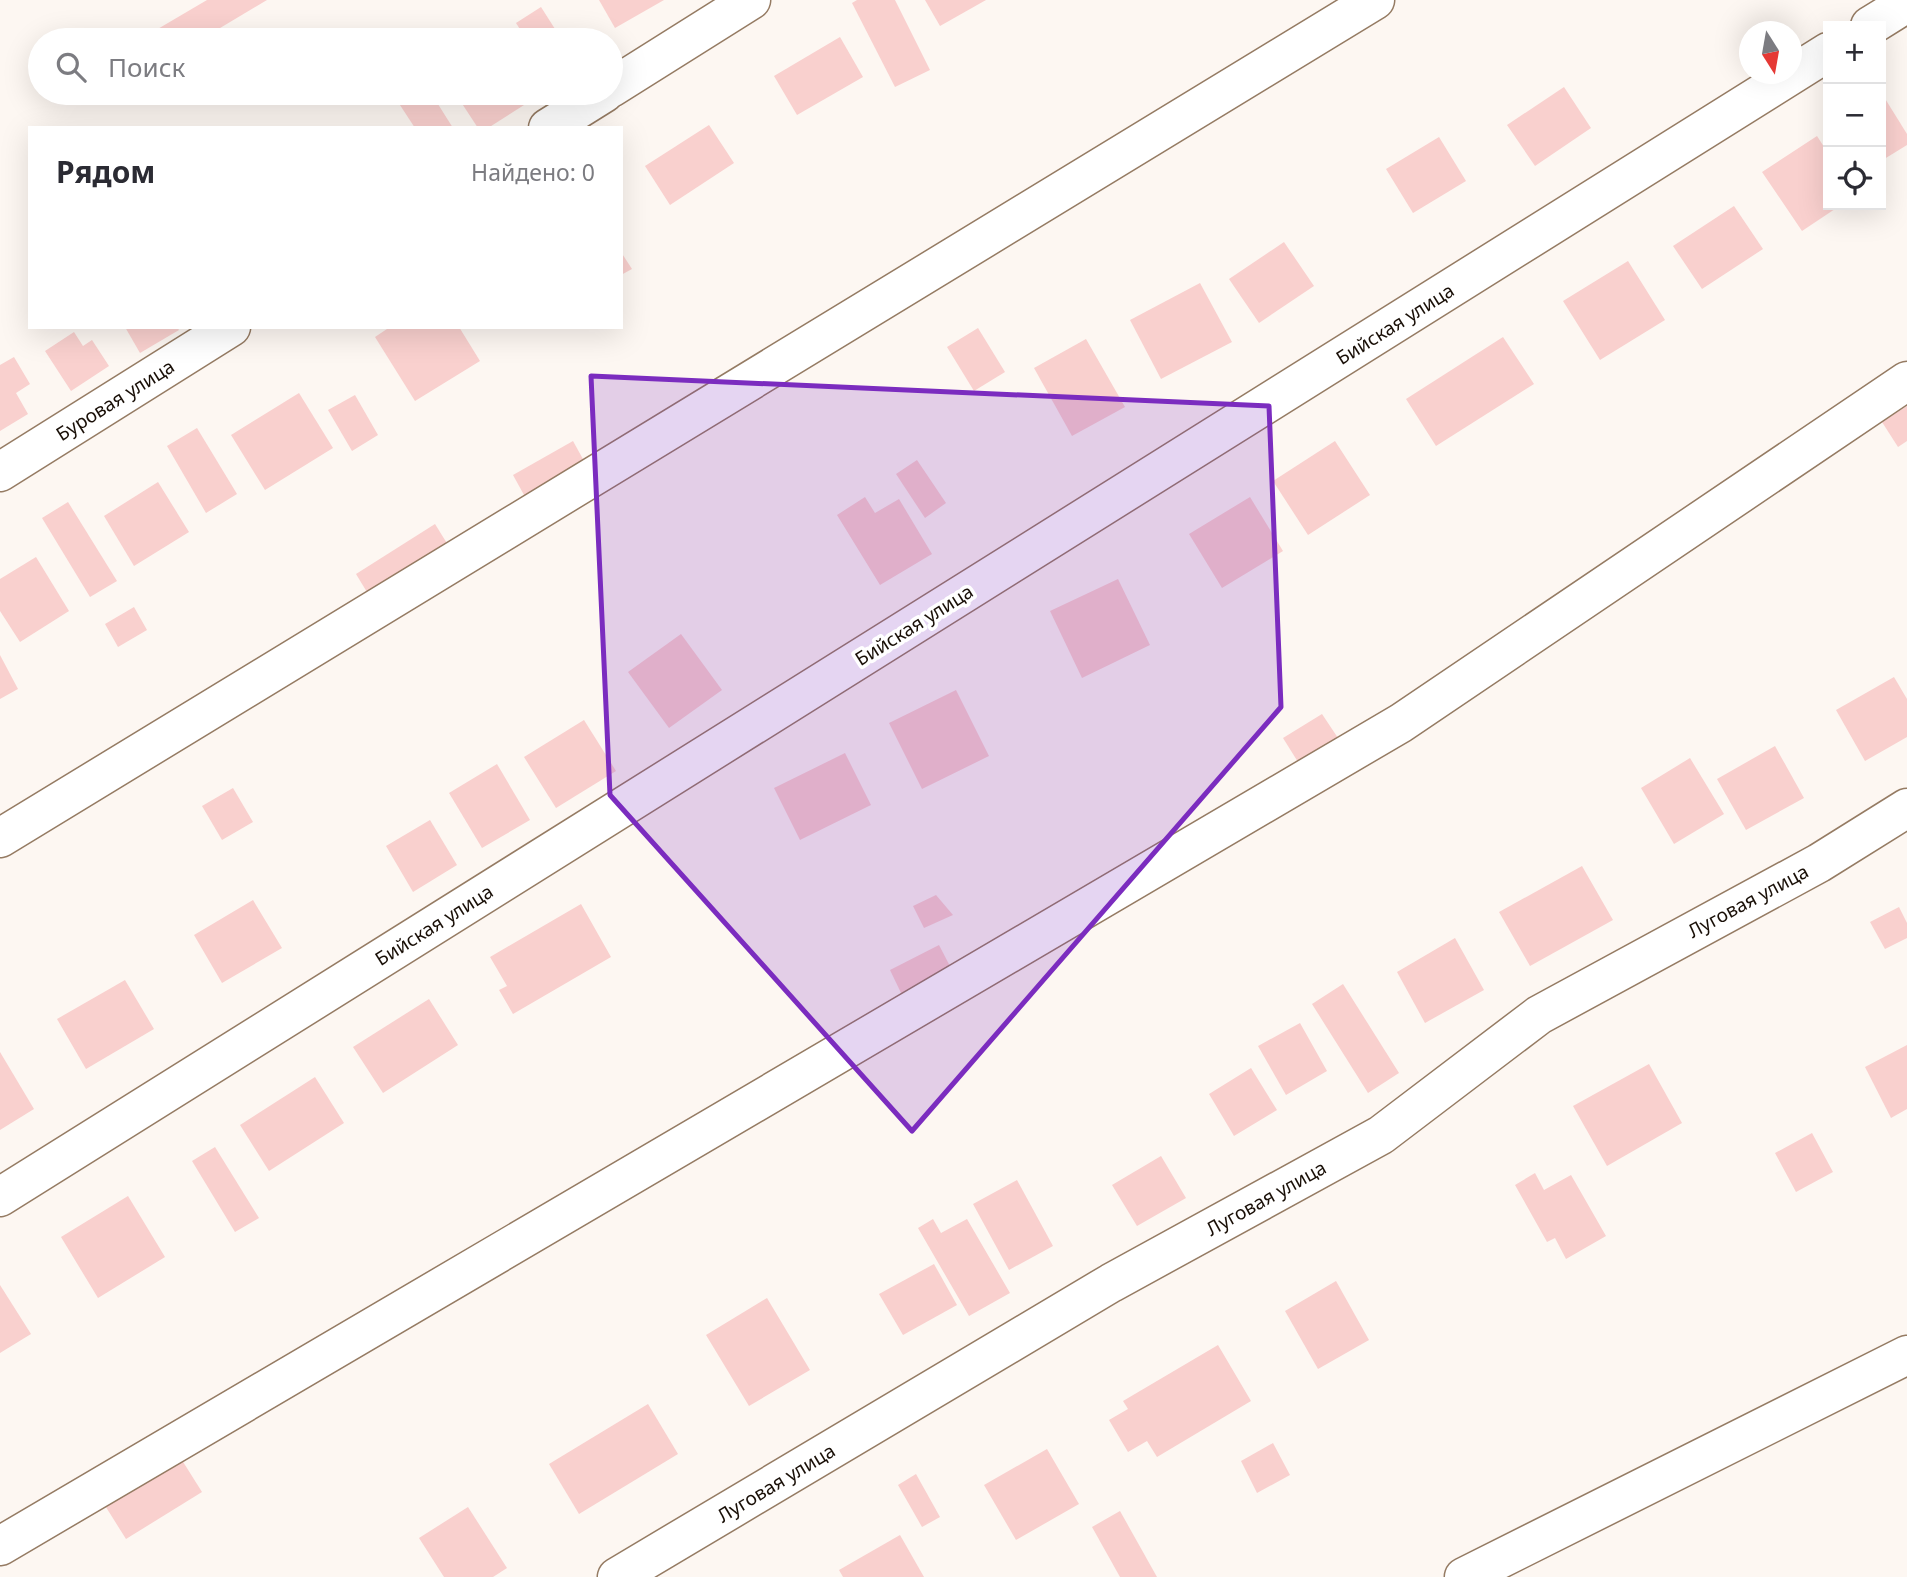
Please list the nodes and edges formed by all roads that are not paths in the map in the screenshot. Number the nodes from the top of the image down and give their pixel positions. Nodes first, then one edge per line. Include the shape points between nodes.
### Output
1 (751, 0) edge
2 (1376, 0) edge
3 (1907, 3) edge
4 (1878, 21) edge
5 (1823, 55) edge
6 (623, 80) edge
7 (585, 105) edge
8 (551, 126) edge
9 (228, 329) edge
10 (1907, 381) edge
11 (0, 472) edge
12 (1907, 808) edge
13 (0, 838) edge
14 (0, 1197) edge
15 (1907, 1354) edge
16 (0, 1546) edge
17 (617, 1577) edge
18 (1464, 1577) edge

1 - 6 street
2 - 13 street
3 - 4 street
5 - 14 street, Бийская улица
7 - 8 street
9 - 11 street, Буровая улица
10 - 16 street via 1401,723
12 - 17 street, Луговая улица via 1819,863 1539,1014 1381,1135 1111,1283
15 - 18 street

